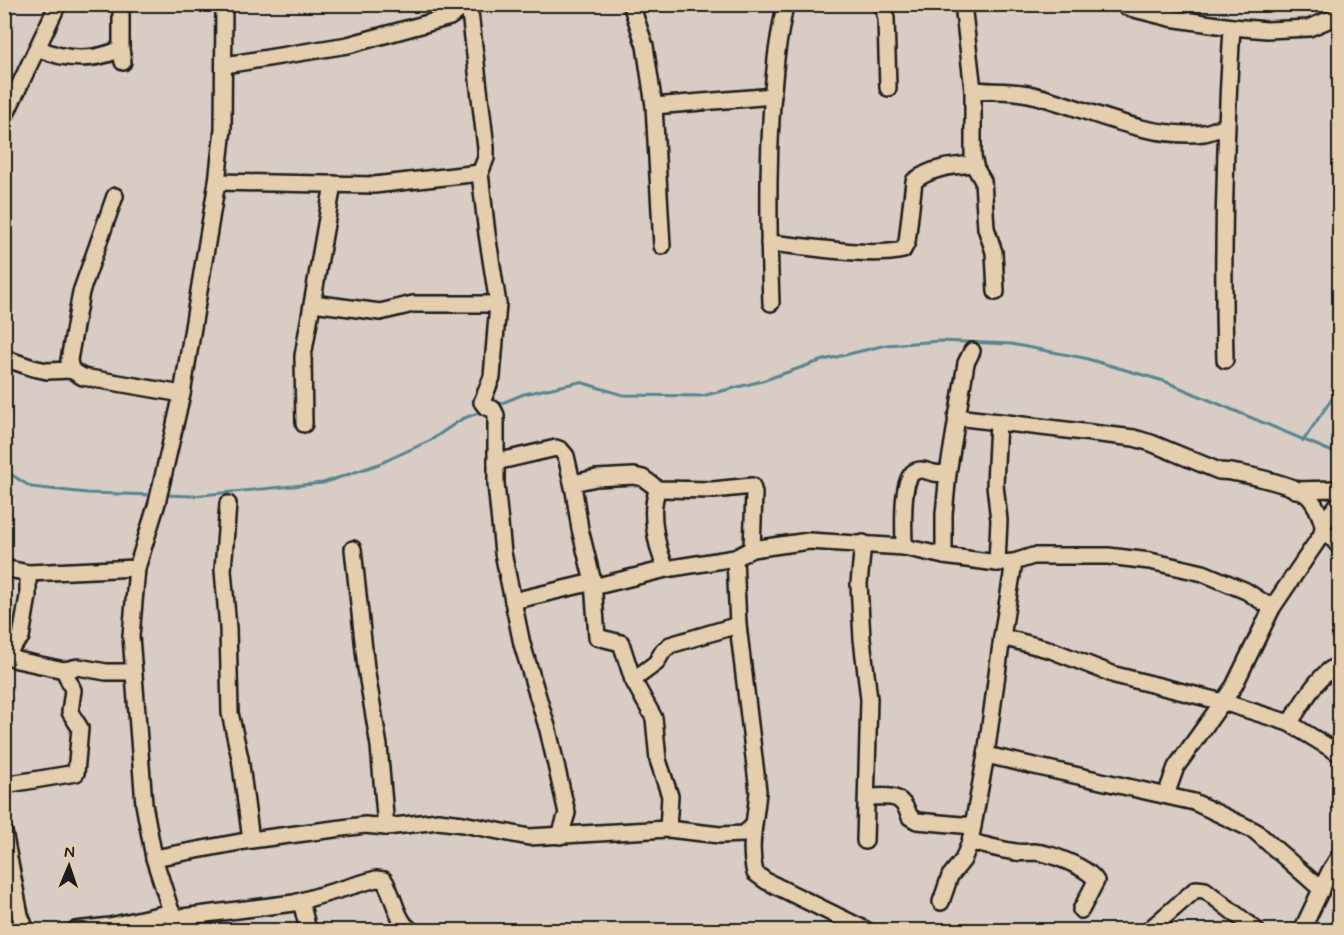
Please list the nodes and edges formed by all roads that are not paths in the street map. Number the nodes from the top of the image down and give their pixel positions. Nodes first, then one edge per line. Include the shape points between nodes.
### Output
1 (58, 4) edge
2 (121, 4) edge
3 (224, 4) edge
4 (468, 4) edge
5 (631, 4) edge
6 (785, 4) edge
7 (884, 4) edge
8 (963, 4) edge
9 (1126, 4) edge
10 (1340, 15) edge
11 (1232, 27) junction
12 (38, 48) junction
13 (225, 65) junction
14 (888, 88) dead end
15 (973, 90) junction
16 (773, 96) junction
17 (654, 106) junction
18 (4, 118) edge
19 (1226, 126) junction
20 (974, 164) junction
21 (480, 173) junction
22 (217, 182) junction
23 (333, 184) junction
24 (115, 196) dead end
25 (769, 243) junction
26 (662, 246) dead end
27 (996, 292) dead end
28 (313, 303) junction
29 (771, 303) dead end
30 (498, 304) junction
31 (972, 351) dead end
32 (4, 358) edge
33 (1225, 360) dead end
34 (71, 370) junction
35 (182, 394) junction
36 (956, 417) junction
37 (998, 422) junction
38 (304, 424) dead end
39 (496, 462) junction
40 (948, 473) junction
41 (573, 483) junction
42 (658, 489) junction
43 (1295, 490) junction
44 (1340, 493) edge
45 (1340, 502) edge
46 (228, 504) dead end
47 (1322, 529) junction
48 (864, 543) junction
49 (904, 547) junction
50 (1340, 547) edge
51 (352, 549) dead end
52 (753, 549) junction
53 (944, 556) junction
54 (735, 558) junction
55 (997, 562) junction
56 (1014, 562) junction
57 (4, 568) edge
58 (137, 568) junction
59 (666, 569) junction
60 (28, 573) junction
61 (593, 585) junction
62 (513, 601) junction
63 (1272, 608) junction
64 (738, 626) junction
65 (1002, 637) junction
66 (6, 654) edge
67 (1340, 664) edge
68 (64, 670) junction
69 (132, 672) junction
70 (633, 680) junction
71 (1223, 702) junction
72 (1289, 723) junction
73 (1340, 754) edge
74 (986, 755) junction
75 (4, 785) edge
76 (1166, 795) junction
77 (867, 797) junction
78 (972, 826) junction
79 (386, 827) junction
80 (752, 827) junction
81 (668, 829) junction
82 (4, 832) edge
83 (560, 836) junction
84 (251, 840) junction
85 (865, 841) dead end
86 (970, 842) junction
87 (1340, 855) edge
88 (154, 858) junction
89 (1322, 890) junction
90 (301, 901) junction
91 (940, 902) dead end
92 (1081, 910) dead end
93 (174, 920) edge
94 (26, 930) edge
95 (75, 930) edge
96 (308, 930) edge
97 (411, 930) edge
98 (866, 930) edge
99 (1149, 930) edge
100 (1256, 930) edge
101 (1302, 930) edge

1 - 12 street
2 - 12 street via 122,55 55,56
3 - 13 street
4 - 13 street via 450,17 348,45
4 - 21 street via 486,148
5 - 17 street via 645,46
6 - 16 street
7 - 14 street
8 - 15 street
9 - 11 street via 1126,8 1170,18
10 - 11 street via 1309,28
11 - 19 street
12 - 18 street
13 - 22 street
15 - 19 street via 1029,94 1106,120 1172,133 1205,133
15 - 20 street
16 - 17 street
16 - 25 street
17 - 26 street
19 - 33 street
20 - 25 street via 944,166 914,181 903,250
20 - 27 street via 983,181
21 - 23 street via 375,185
21 - 30 street
22 - 23 street
22 - 35 street
23 - 28 street
24 - 34 street via 81,292 69,360
25 - 29 street
28 - 30 street via 380,312 413,304
28 - 38 street via 303,356
30 - 39 street via 492,377 482,402 496,415
31 - 36 street via 966,363
32 - 34 street via 47,371
34 - 35 street via 84,377
35 - 58 street via 157,503
36 - 37 street
36 - 40 street
37 - 43 street via 1134,438 1219,471
37 - 55 street
39 - 41 street via 556,448 566,456
39 - 62 street via 503,553
40 - 49 street via 911,473 906,484
40 - 53 street
41 - 42 street via 634,476
41 - 61 street
42 - 52 street via 752,486
42 - 59 street via 654,507 658,550
43 - 44 street via 1335,489
43 - 47 street via 1307,495 1318,510
45 - 47 street
46 - 84 street via 223,570 230,713
47 - 50 street
47 - 63 street
48 - 49 street
48 - 52 street via 809,541
48 - 77 street via 860,584 869,699
49 - 53 street
51 - 79 street
52 - 54 street
53 - 55 street
54 - 59 street
54 - 64 street
55 - 56 street
56 - 63 street via 1033,556 1075,555 1150,561 1203,573 1246,591
56 - 65 street
57 - 60 street
58 - 60 street
58 - 69 street
59 - 61 street
60 - 66 street via 21,636
61 - 62 street
61 - 70 street via 597,637 621,643
62 - 83 street via 567,813
63 - 71 street
64 - 70 street via 670,645 656,663
64 - 80 street via 758,791
65 - 71 street via 1051,650 1115,675
65 - 74 street
66 - 68 street
67 - 72 street via 1322,677
68 - 69 street via 78,667
68 - 75 street via 73,690 70,712 80,728 76,773
69 - 88 street via 144,804
70 - 81 street via 654,718 658,760 670,796
71 - 72 street
71 - 76 street via 1176,767
72 - 73 street
74 - 76 street
74 - 78 street
76 - 89 street via 1194,802 1255,831
77 - 78 street via 900,800 917,821
77 - 85 street
78 - 86 street
79 - 83 street via 438,821 529,837
79 - 84 street via 365,825
80 - 81 street via 744,834 720,835
80 - 98 street via 751,858 755,873
81 - 83 street
82 - 94 street
84 - 88 street
86 - 91 street
86 - 92 street via 1018,853 1036,852 1086,870 1096,881
87 - 89 street
88 - 93 street
89 - 101 street
90 - 93 street
90 - 96 street
90 - 97 street via 384,880 404,926
93 - 95 street
99 - 100 street via 1196,889 1205,890

